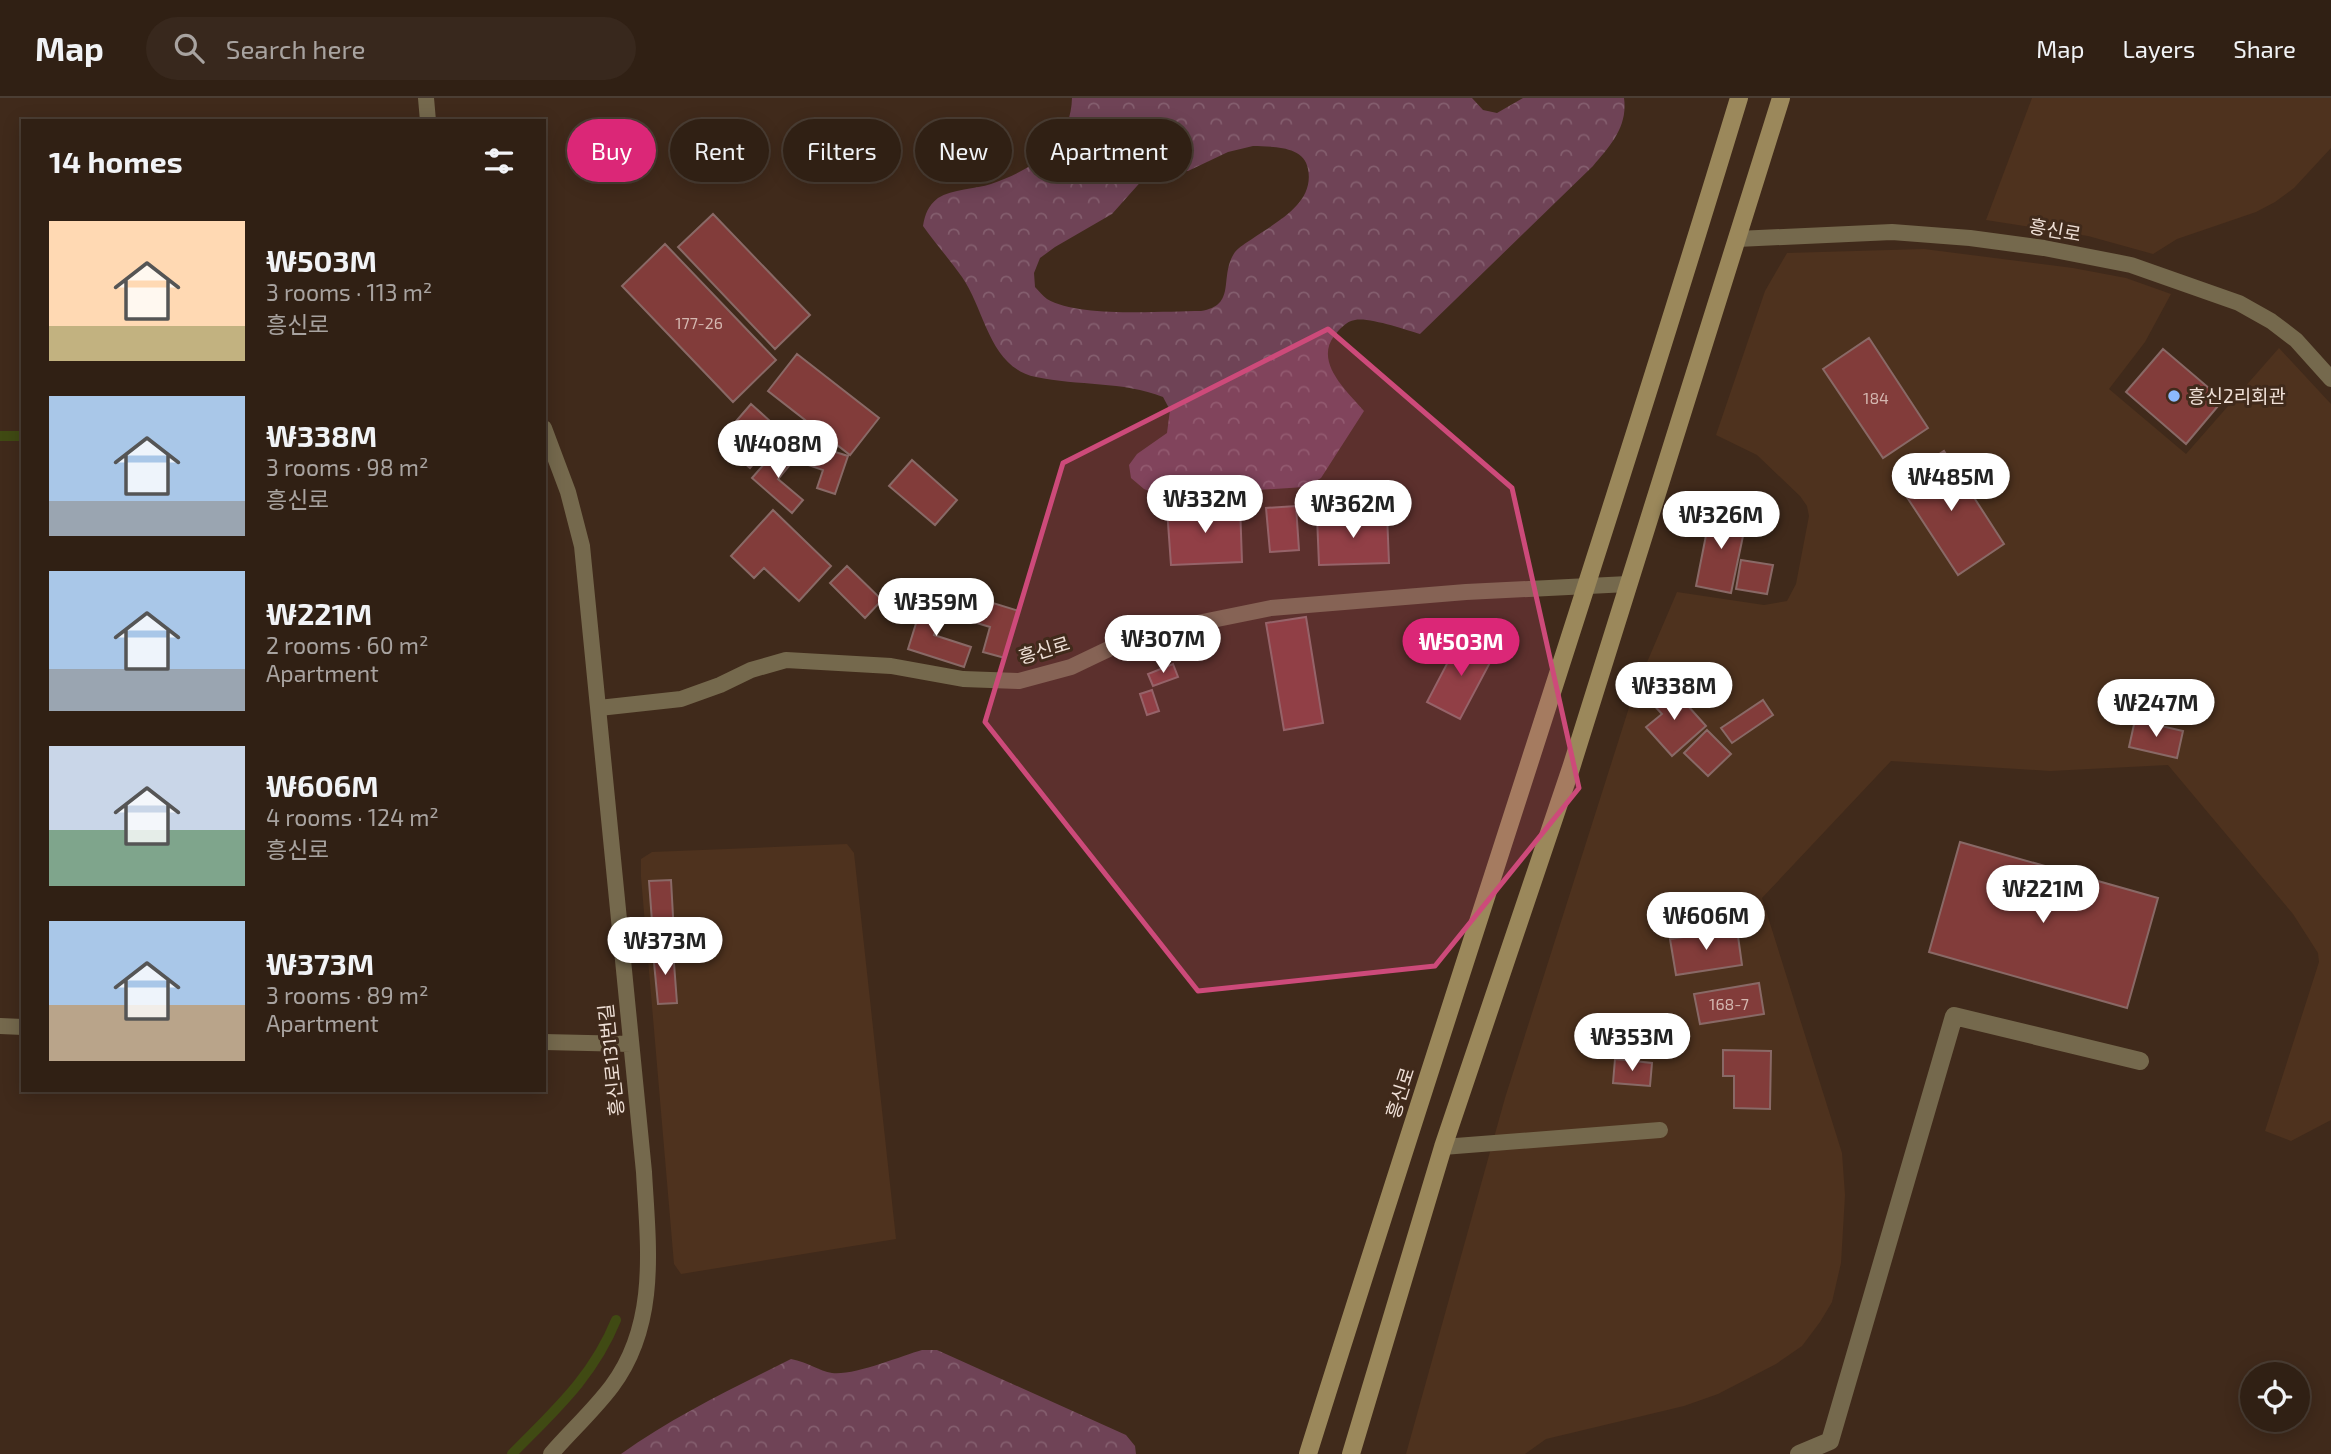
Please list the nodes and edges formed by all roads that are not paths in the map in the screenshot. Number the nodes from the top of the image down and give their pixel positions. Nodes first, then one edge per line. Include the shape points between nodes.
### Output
1 (426, 98) edge
2 (1739, 98) edge
3 (1781, 98) edge
4 (428, 119) edge
5 (1737, 239) junction
6 (2331, 379) edge
7 (546, 433) edge
8 (1628, 584) junction
9 (1587, 586) junction
10 (598, 708) junction
11 (0, 1026) edge
12 (21, 1027) edge
13 (546, 1042) edge
14 (631, 1044) junction
15 (2140, 1061) dead end
16 (1660, 1130) dead end
17 (1443, 1147) junction
18 (551, 1454) edge
19 (1308, 1454) edge
20 (1351, 1454) edge
21 (1799, 1454) edge

1 - 4 lane
2 - 9 main road, 흥신로
3 - 5 main road
5 - 6 lane, 흥신로 via 1892,232 2044,248 2132,265 2239,303 2271,321 2296,340
5 - 8 main road
7 - 10 lane, 흥신로131번길 via 582,546
8 - 9 lane, 흥신로
8 - 17 main road
9 - 10 lane, 흥신로 via 1271,608 1168,629 1117,645 1071,667 1019,681 963,680 891,666 786,660 681,699
9 - 19 main road, 흥신로
10 - 14 lane, 흥신로131번길
11 - 12 lane
13 - 14 lane
14 - 18 lane, 흥신로131번길 via 649,1256 645,1311 632,1352 612,1385
15 - 21 street via 1954,1016 1830,1441
16 - 17 lane
17 - 20 main road

